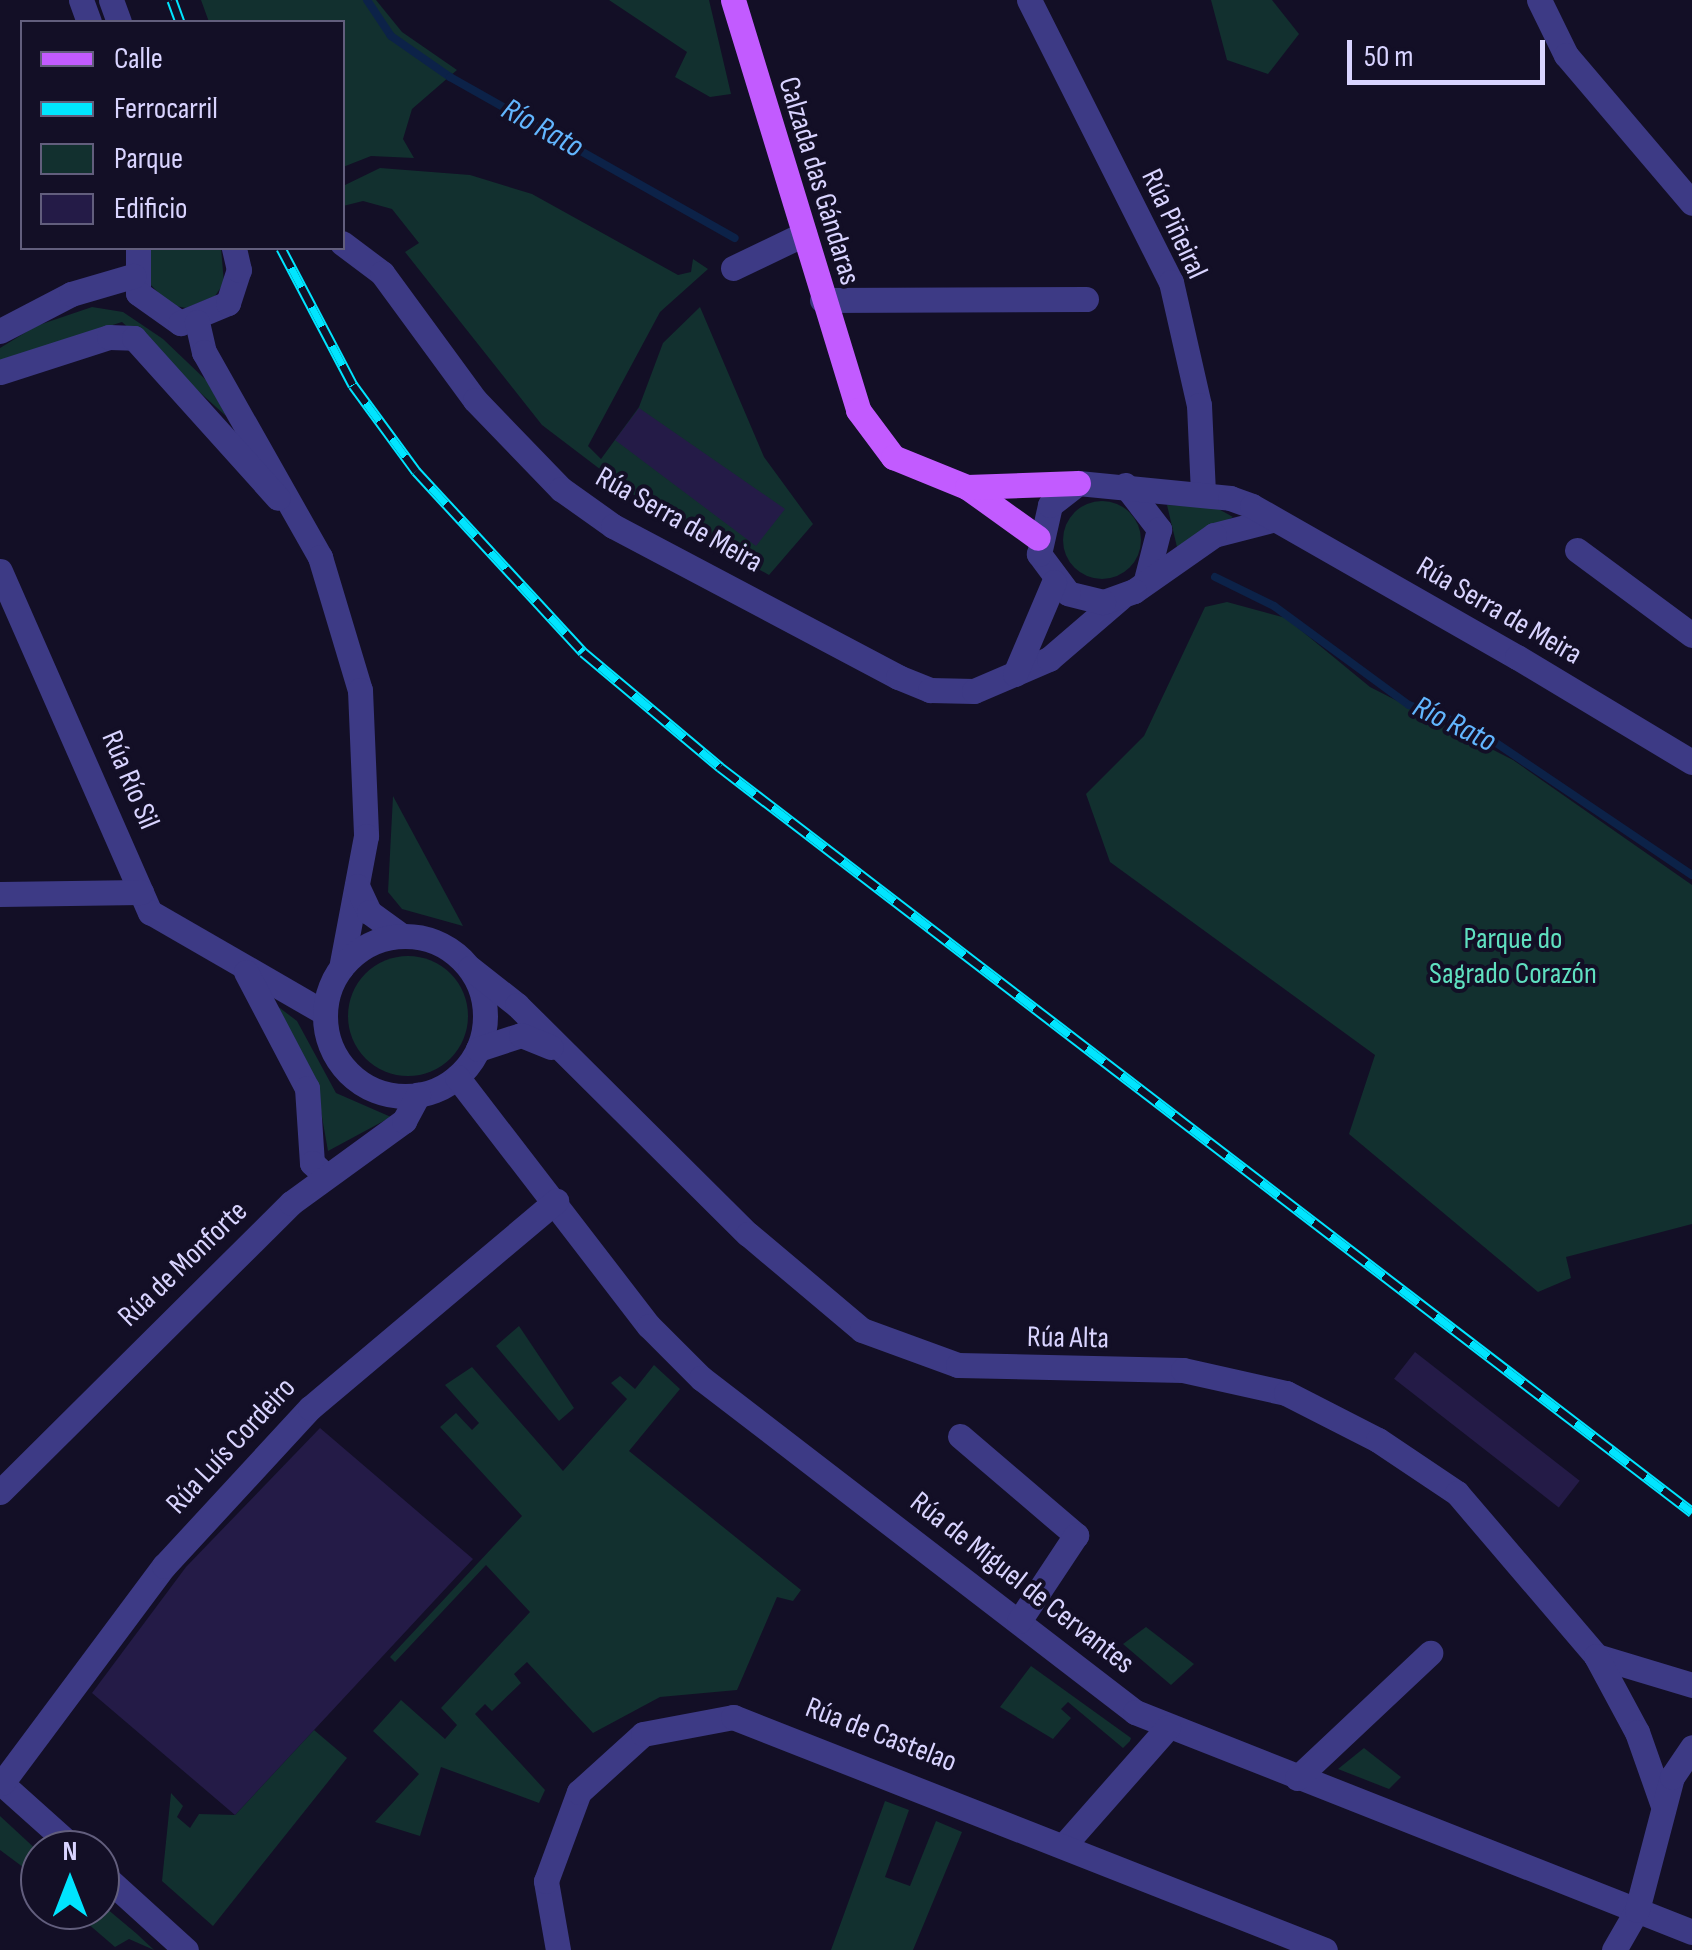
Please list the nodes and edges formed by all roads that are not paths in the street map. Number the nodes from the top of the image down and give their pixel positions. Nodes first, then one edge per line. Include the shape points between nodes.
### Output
1 (733, 0) edge
2 (1029, 0) edge
3 (1538, 4) edge
4 (1692, 202) edge
5 (804, 234) junction
6 (345, 245) edge
7 (138, 250) edge
8 (234, 250) edge
9 (734, 268) dead end
10 (133, 276) junction
11 (1086, 299) dead end
12 (822, 300) junction
13 (198, 322) junction
14 (0, 331) edge
15 (0, 372) edge
16 (846, 380) joint
17 (1078, 483) junction
18 (1125, 485) junction
19 (967, 487) junction
20 (1203, 493) junction
21 (298, 513) junction
22 (1272, 520) junction
23 (1038, 538) junction
24 (1577, 550) dead end
25 (0, 571) edge
26 (1146, 580) junction
27 (1054, 582) junction
28 (1120, 598) junction
29 (1692, 635) edge
30 (1015, 674) junction
31 (1692, 762) edge
32 (358, 886) junction
33 (141, 892) junction
34 (0, 894) edge
35 (402, 936) junction
36 (341, 968) junction
37 (470, 968) junction
38 (246, 972) junction
39 (325, 1014) junction
40 (551, 1047) junction
41 (478, 1049) junction
42 (456, 1077) junction
43 (418, 1095) junction
44 (326, 1176) junction
45 (556, 1202) junction
46 (960, 1436) dead end
47 (0, 1492) edge
48 (1019, 1621) junction
49 (1430, 1653) dead end
50 (1596, 1656) junction
51 (1692, 1685) edge
52 (1168, 1728) junction
53 (1692, 1747) edge
54 (1297, 1778) junction
55 (1, 1782) edge
56 (1664, 1808) junction
57 (54, 1830) edge
58 (1065, 1844) junction
59 (120, 1890) edge
60 (1637, 1910) junction
61 (1692, 1932) edge
62 (186, 1950) edge
63 (558, 1950) edge
64 (1324, 1950) edge
65 (1614, 1950) edge

1 - 5 main road, Calzada das Gándaras
2 - 20 street, Rúa Piñeiral via 1171,282 1199,405
3 - 4 street via 1566,55
5 - 9 street
5 - 12 main road, Calzada das Gándaras
6 - 30 street, Rúa Serra de Meira via 382,273 504,434 560,489 613,526 930,690 974,691
7 - 10 street
8 - 13 street via 236,288
10 - 13 street via 162,318
10 - 14 street via 71,294
11 - 12 street
12 - 16 main road, Calzada das Gándaras
13 - 21 street via 204,352
15 - 21 street via 121,335 145,348
16 - 19 main road, Rúa Serra de Meira via 893,457
17 - 18 street, Rúa Serra de Meira
17 - 19 main road, Rúa Serra de Meira
17 - 23 street via 1050,504
18 - 20 street, Rúa Serra de Meira
18 - 26 street via 1160,529
19 - 23 main road, Rúa Serra de Meira
20 - 22 street, Rúa Serra de Meira
21 - 32 street via 343,615 360,690 368,795
22 - 26 street, Rúa Serra de Meira via 1214,535
22 - 31 street, Rúa Serra de Meira
23 - 27 street
24 - 29 street
25 - 33 street, Rúa Río Sil
26 - 28 street, Rúa Serra de Meira
27 - 28 street via 1085,600
27 - 30 street
28 - 30 street, Rúa Serra de Meira via 1049,659
32 - 35 street via 369,912
32 - 36 street
33 - 34 street
33 - 38 street, Rúa Río Sil via 166,926
35 - 36 street via 379,940
35 - 37 street via 452,950
36 - 39 street
37 - 40 street, Rúa Alta via 517,1005
37 - 41 street via 485,1008
38 - 39 street, Rúa Río Sil
38 - 44 street via 307,1088 312,1162
39 - 43 street via 332,1047 352,1076 383,1092
40 - 41 street via 522,1035
40 - 50 street, Rúa Alta via 862,1330 958,1366 1183,1370 1312,1404 1457,1494
41 - 42 street
42 - 43 street
42 - 45 street, Rúa de Miguel de Cervantes
43 - 44 street, Rúa de Monforte via 404,1120
44 - 47 street, Rúa de Monforte
45 - 48 street, Rúa de Miguel de Cervantes via 649,1326 701,1378
45 - 55 street, Rúa Luís Cordeiro via 310,1408 164,1566
46 - 48 street via 1076,1536
48 - 52 street, Rúa de Miguel de Cervantes via 1136,1712
49 - 54 street
50 - 51 street
50 - 56 street via 1637,1732
52 - 54 street, Rúa de Miguel de Cervantes
52 - 58 street
53 - 56 street
54 - 60 street, Rúa de Miguel de Cervantes
55 - 57 street
56 - 60 street
58 - 63 street, Rúa de Castelao via 766,1725 699,1719 643,1734 617,1750 566,1812 546,1881
58 - 64 street, Rúa de Castelao
59 - 62 street
60 - 61 street, Rúa de Miguel de Cervantes
60 - 65 street

